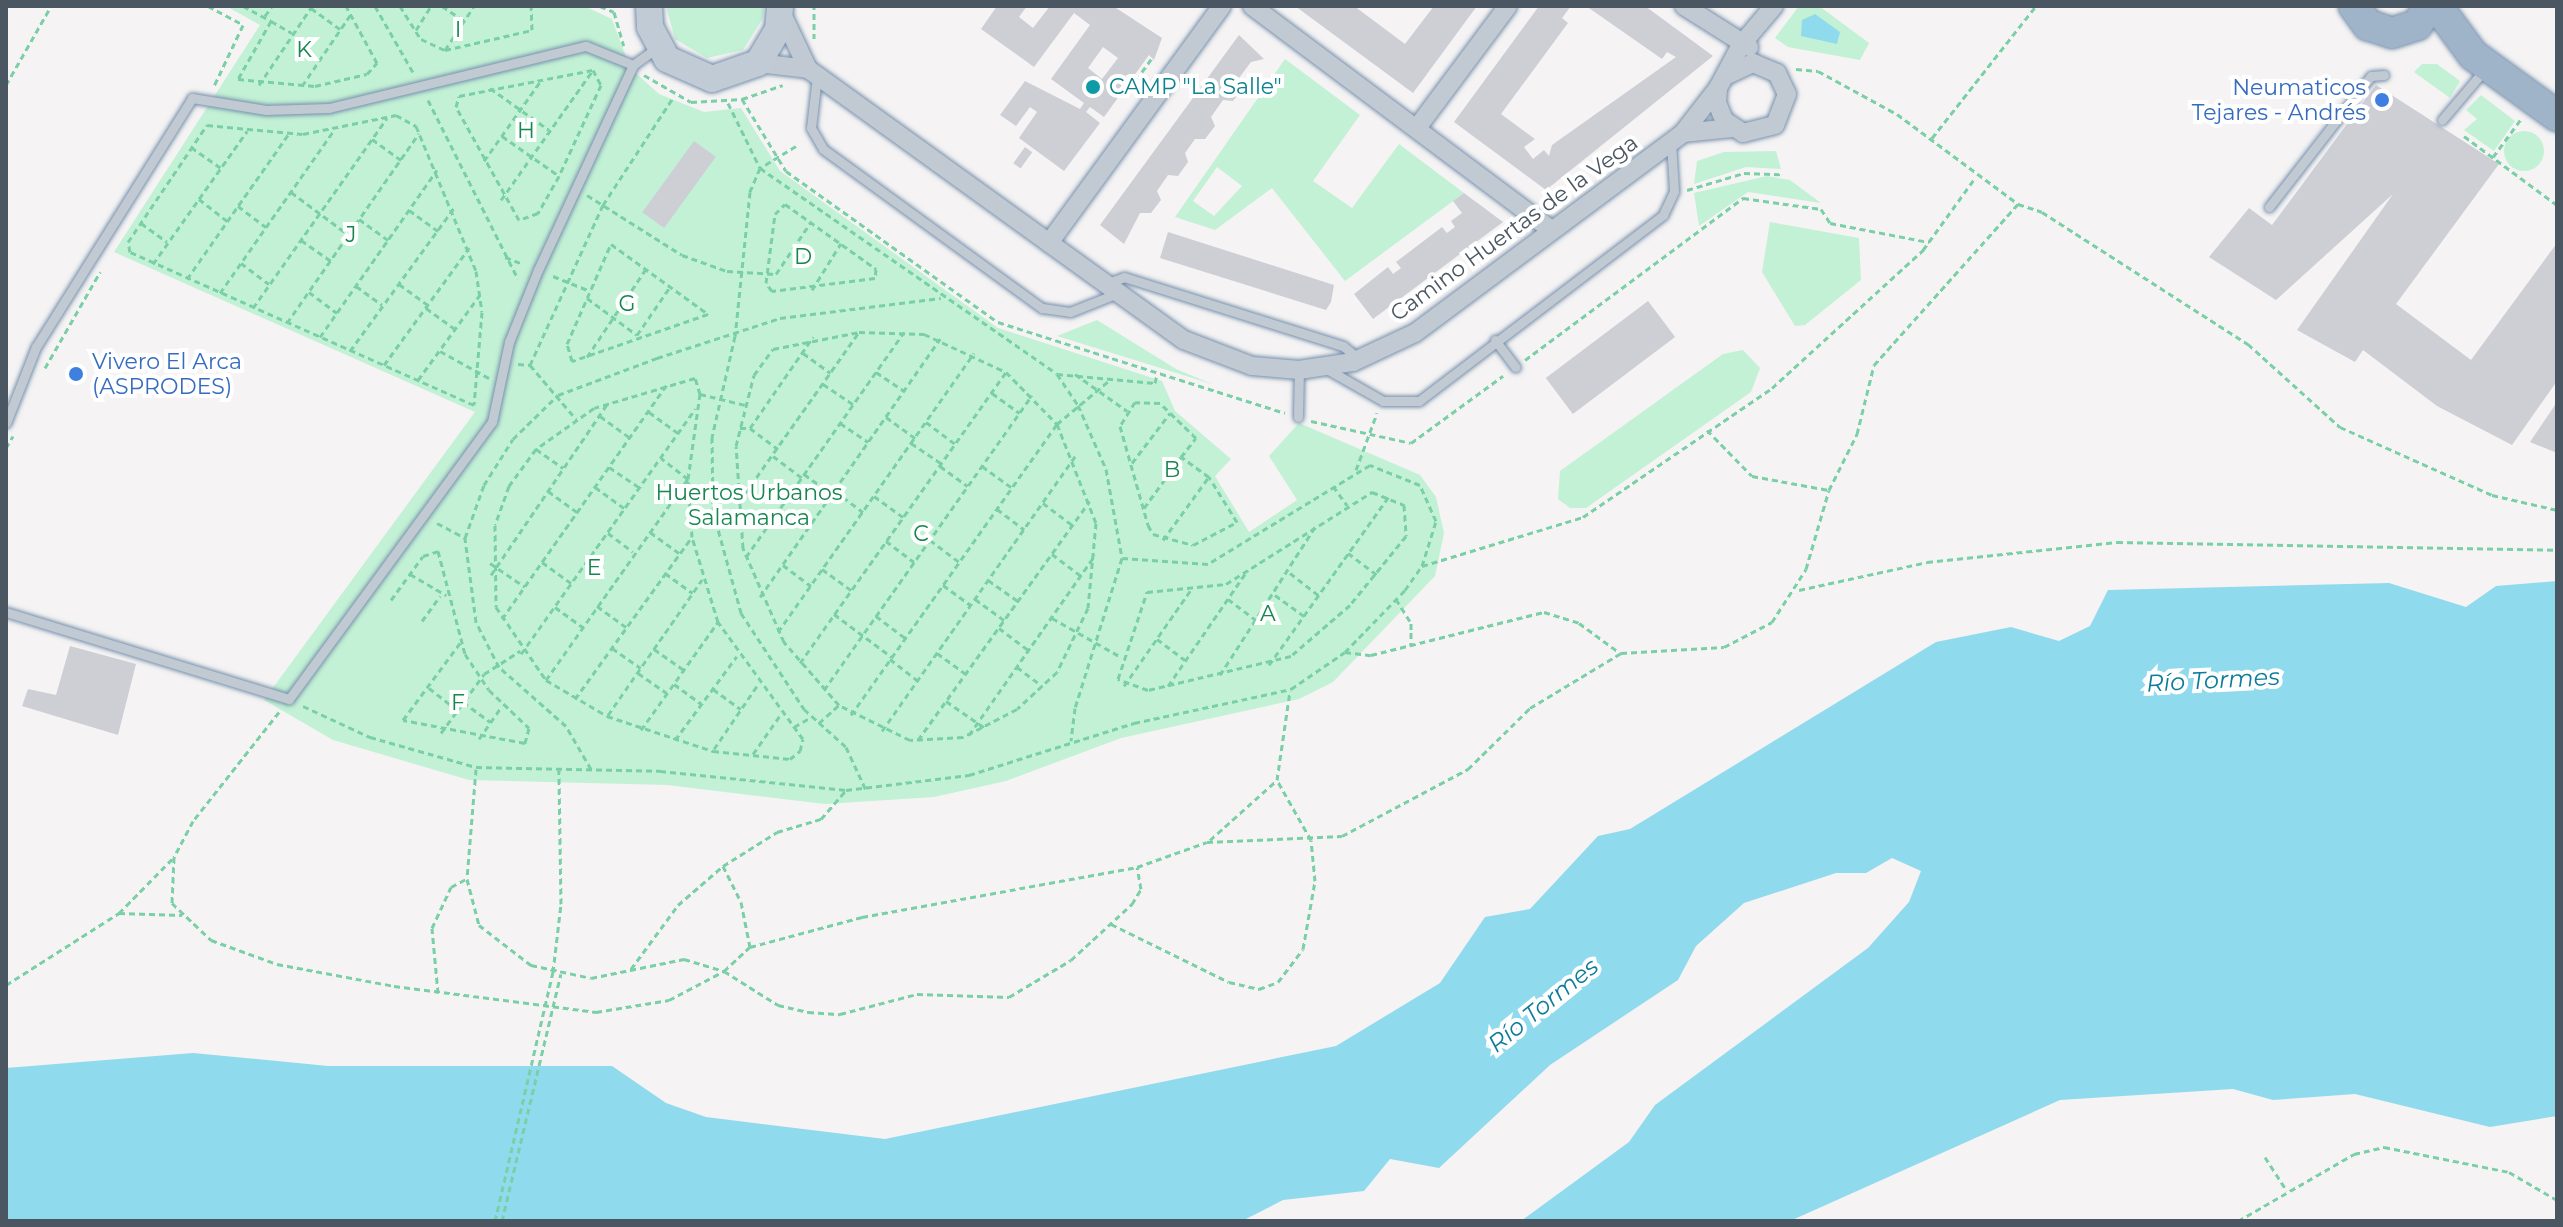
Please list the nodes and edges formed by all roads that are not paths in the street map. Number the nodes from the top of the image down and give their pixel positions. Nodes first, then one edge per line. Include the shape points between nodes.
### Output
1 (649, 6) edge
2 (1222, 6) edge
3 (1252, 6) edge
4 (1508, 6) edge
5 (1684, 6) edge
6 (2354, 6) edge
7 (2430, 6) edge
8 (2437, 6) edge
9 (780, 8) edge
10 (1769, 14) edge
11 (2397, 33) junction
12 (1741, 45) junction
13 (658, 47) junction
14 (2481, 60) junction
15 (758, 63) junction
16 (633, 65) junction
17 (1771, 67) junction
18 (813, 72) junction
19 (2384, 75) dead end
20 (1721, 82) junction
21 (2557, 116) edge
22 (2442, 120) dead end
23 (1417, 128) junction
24 (1732, 128) junction
25 (1677, 138) junction
26 (2269, 207) dead end
27 (1551, 230) junction
28 (1049, 243) junction
29 (1112, 289) junction
30 (1495, 340) junction
31 (1359, 359) junction
32 (1515, 367) dead end
33 (1325, 368) junction
34 (1299, 370) junction
35 (1298, 417) dead end
36 (6, 423) edge
37 (6, 612) edge

1 - 13 main road
2 - 28 street
3 - 23 street
4 - 23 street
5 - 12 street
6 - 11 highway via 2368,25
7 - 11 highway via 2417,25
8 - 14 highway
9 - 15 main road via 778,30
9 - 18 street
10 - 12 street, Camino Huertas de la Vega
10 - 17 street, Camino Huertas de la Vega
11 - 14 highway
12 - 17 street
12 - 20 street, Camino Huertas de la Vega
13 - 15 main road via 688,73 712,79
13 - 16 lane
14 - 21 highway
14 - 22 lane
15 - 18 street
16 - 36 lane via 586,46 308,111 192,98 36,347
16 - 37 lane via 527,294 492,422 289,699
17 - 20 street via 1745,64
17 - 24 street via 1787,94 1775,125 1754,134
18 - 28 street, Camino Huertas de la Vega
18 - 29 lane via 811,128 823,149 1042,308 1070,312
19 - 26 lane via 2371,76
20 - 24 street via 1718,110
20 - 25 street, Camino Huertas de la Vega
23 - 27 street
24 - 25 street
25 - 27 street, Camino Huertas de la Vega
25 - 30 lane via 1674,191 1663,215
27 - 31 street, Camino Huertas de la Vega via 1415,333
28 - 29 street, Camino Huertas de la Vega
29 - 31 lane via 1124,277 1343,346
29 - 34 street, Camino Huertas de la Vega via 1202,350
30 - 32 lane
30 - 33 lane via 1409,404 1340,383
31 - 33 street, Camino Huertas de la Vega
33 - 34 street, Camino Huertas de la Vega
34 - 35 lane

